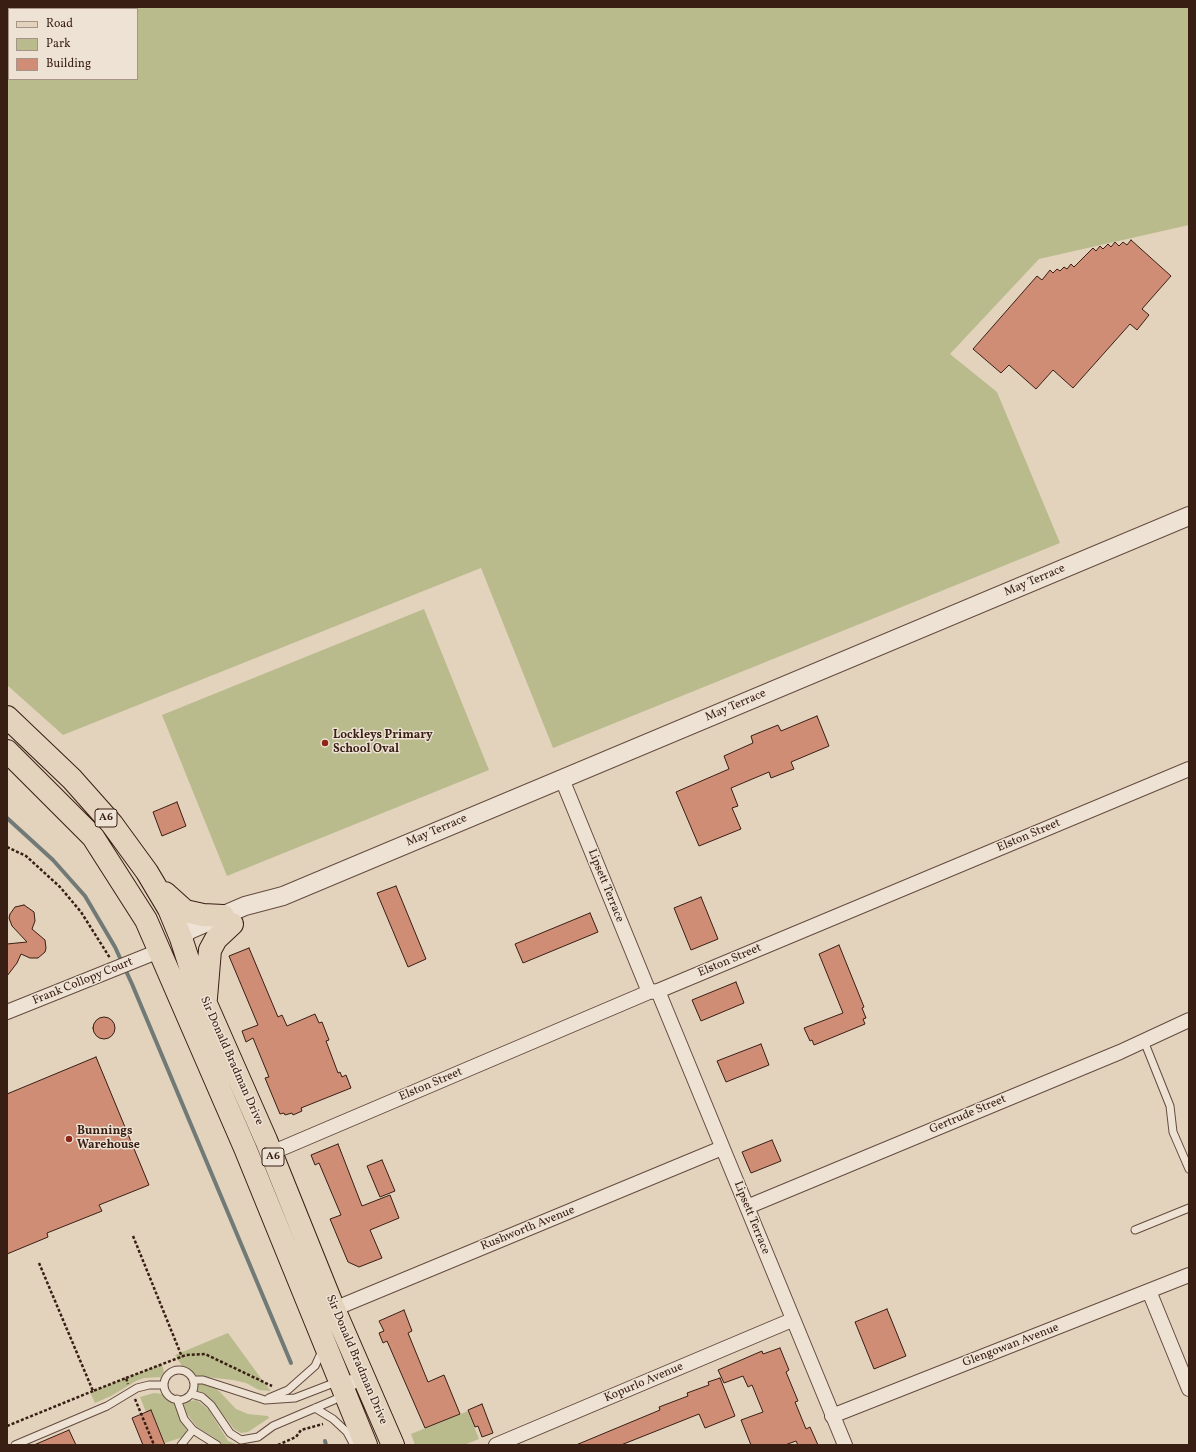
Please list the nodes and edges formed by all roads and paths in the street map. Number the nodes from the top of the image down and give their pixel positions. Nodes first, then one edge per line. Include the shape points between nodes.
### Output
1 (1189, 516) edge
2 (7, 717) edge
3 (7, 751) edge
4 (1189, 769) edge
5 (562, 779) junction
6 (7, 846) edge
7 (152, 880) junction
8 (146, 920) junction
9 (227, 920) junction
10 (181, 938) junction
11 (159, 951) junction
12 (116, 968) junction
13 (654, 992) junction
14 (177, 995) junction
15 (206, 1002) junction
16 (7, 1012) edge
17 (1189, 1020) edge
18 (1144, 1041) junction
19 (722, 1148) junction
20 (271, 1153) junction
21 (1189, 1169) edge
22 (747, 1207) junction
23 (1189, 1208) edge
24 (1135, 1230) dead end
25 (133, 1236) dead end
26 (38, 1263) dead end
27 (1189, 1275) edge
28 (1149, 1291) junction
29 (334, 1309) junction
30 (792, 1320) junction
31 (323, 1343) junction
32 (182, 1357) junction
33 (363, 1376) junction
34 (126, 1378) junction
35 (193, 1380) junction
36 (164, 1385) junction
37 (277, 1389) dead end
38 (1189, 1389) edge
39 (93, 1391) junction
40 (131, 1391) junction
41 (333, 1391) junction
42 (191, 1394) junction
43 (177, 1399) junction
44 (265, 1400) junction
45 (315, 1408) junction
46 (832, 1416) junction
47 (328, 1425) dead end
48 (7, 1426) edge
49 (193, 1430) junction
50 (258, 1437) junction
51 (840, 1444) edge
52 (15, 1445) edge
53 (154, 1445) edge
54 (181, 1445) edge
55 (217, 1445) edge
56 (253, 1445) edge
57 (278, 1445) edge
58 (354, 1445) edge
59 (366, 1445) edge
60 (393, 1445) edge
61 (496, 1445) edge

1 - 5 street, May Terrace
2 - 7 main road, Sir Donald Bradman Drive / A6 via 72,779 112,824
3 - 8 main road, Sir Donald Bradman Drive / A6 via 93,837
4 - 13 street, Elston Street
5 - 9 street, May Terrace via 283,896 245,906
5 - 13 street, Lipsett Terrace
6 - 12 path via 26,856 60,887 88,923
7 - 9 main road via 185,911
7 - 10 main road, Sir Donald Bradman Drive / A6 via 169,909
8 - 10 main road
8 - 11 main road, Sir Donald Bradman Drive / A6
9 - 10 street, May Terrace via 193,939
9 - 15 main road via 210,950
10 - 14 main road via 176,958
10 - 15 main road, Sir Donald Bradman Drive / A6 via 192,972
11 - 12 street, Frank Collopy Court
11 - 14 main road, Sir Donald Bradman Drive / A6
12 - 16 street, Frank Collopy Court
13 - 19 street, Lipsett Terrace
13 - 20 street, Elston Street
14 - 31 main road, Sir Donald Bradman Drive / A6 via 245,1148
15 - 20 main road, Sir Donald Bradman Drive / A6
17 - 18 street, Gertrude Street
18 - 21 lane via 1170,1106 1173,1132
18 - 22 street, Gertrude Street
19 - 22 street, Lipsett Terrace
19 - 29 street, Rushworth Avenue
20 - 29 main road, Sir Donald Bradman Drive / A6
22 - 30 street, Lipsett Terrace
23 - 24 lane
25 - 32 path
26 - 39 path
27 - 28 street, Glengowan Avenue
28 - 38 street
28 - 46 street, Glengowan Avenue
29 - 33 main road, Sir Donald Bradman Drive / A6
30 - 46 street, Lipsett Terrace
30 - 61 street, Kopurlo Avenue
31 - 41 main road, Sir Donald Bradman Drive / A6
31 - 44 lane via 321,1355 315,1366 288,1390
32 - 34 path
32 - 37 path via 205,1354
33 - 41 lane
33 - 41 lane
33 - 60 main road, Sir Donald Bradman Drive / A6
34 - 39 path
34 - 40 path
35 - 36 lane via 185,1371 175,1371 167,1376
35 - 42 lane
35 - 44 lane via 203,1380
36 - 40 lane via 149,1385
36 - 43 lane via 168,1394
39 - 48 path
40 - 52 lane via 106,1406
40 - 53 path
41 - 44 lane
41 - 45 lane
41 - 59 main road, Sir Donald Bradman Drive / A6
42 - 43 lane via 185,1399
42 - 50 lane via 202,1397 211,1405 230,1433 241,1440
43 - 49 lane via 184,1419
45 - 50 lane via 273,1426
45 - 58 lane via 347,1432
46 - 51 street, Lipsett Terrace
47 - 57 path via 305,1428 296,1437
49 - 54 lane
49 - 55 lane
50 - 56 lane

